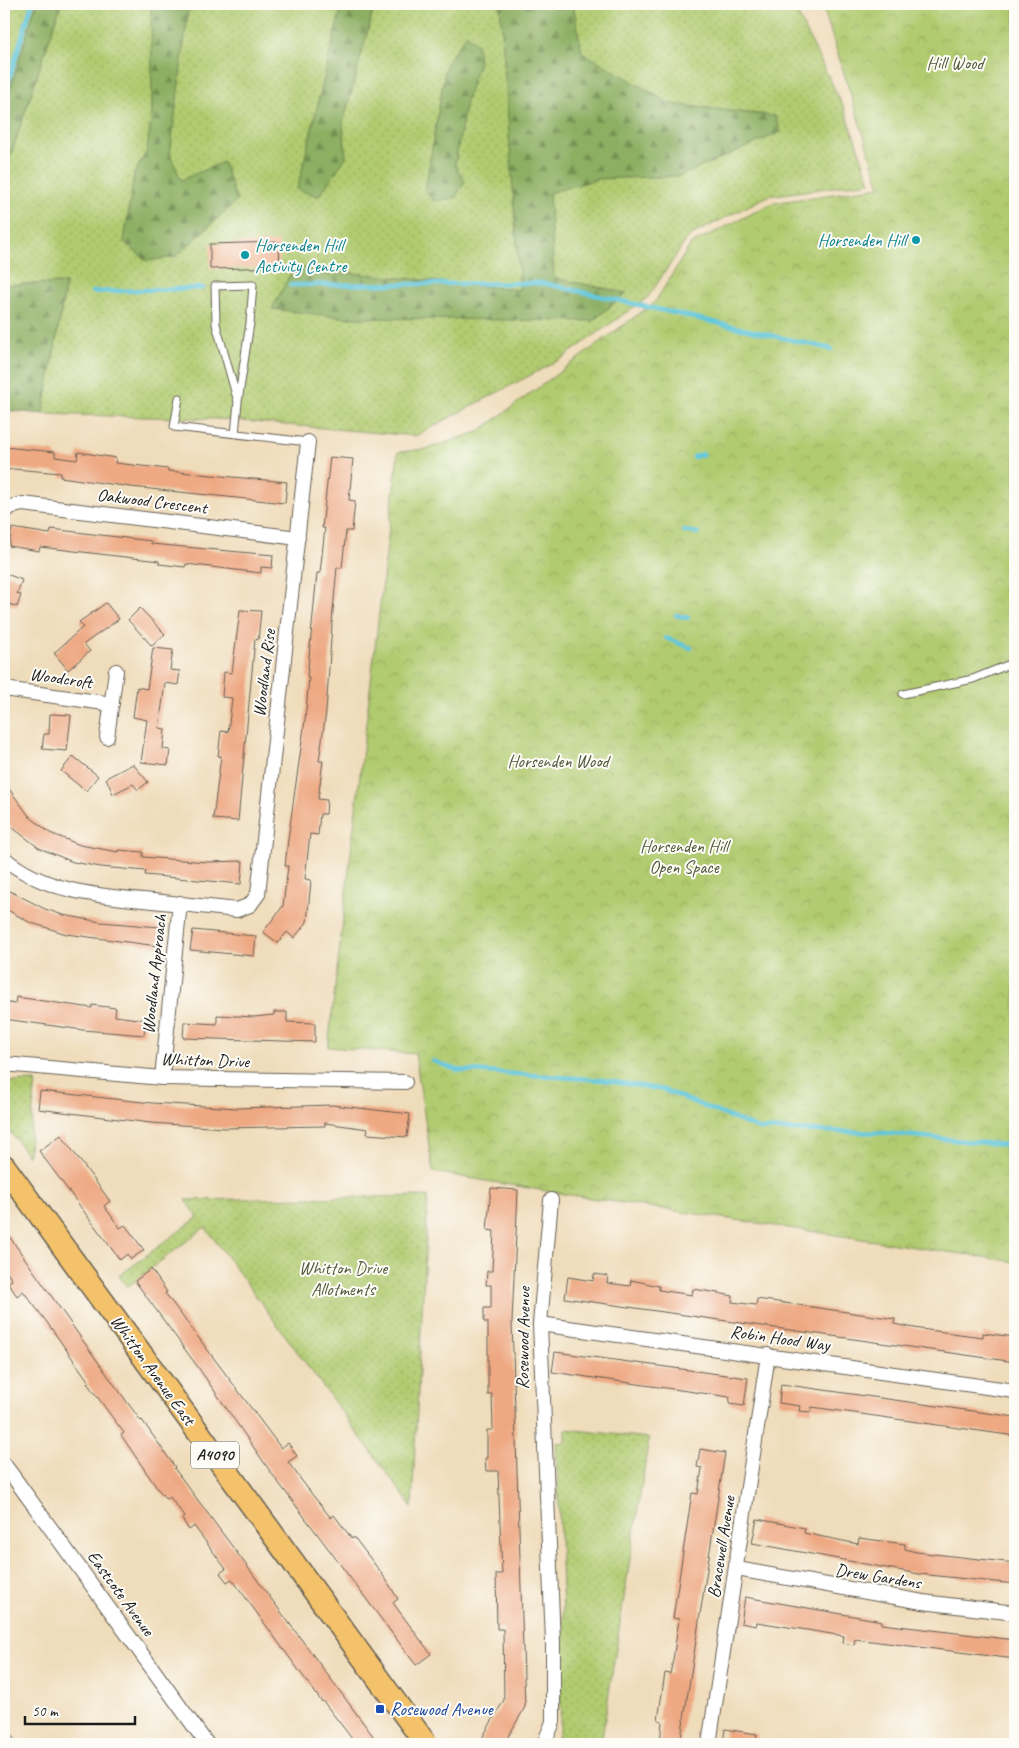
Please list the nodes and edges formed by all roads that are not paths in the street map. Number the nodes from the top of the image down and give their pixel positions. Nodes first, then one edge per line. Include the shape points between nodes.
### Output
1 (178, 398) dead end
2 (238, 402) junction
3 (235, 434) junction
4 (308, 442) joint
5 (4, 513) edge
6 (298, 538) junction
7 (1015, 662) edge
8 (116, 671) dead end
9 (4, 689) edge
10 (904, 694) dead end
11 (112, 704) junction
12 (107, 736) dead end
13 (4, 858) edge
14 (180, 903) junction
15 (4, 1064) edge
16 (162, 1078) junction
17 (405, 1082) dead end
18 (4, 1166) edge
19 (551, 1200) dead end
20 (540, 1324) junction
21 (768, 1355) junction
22 (1015, 1390) edge
23 (4, 1464) edge
24 (736, 1569) junction
25 (1015, 1613) edge
26 (4, 1738) edge
27 (8, 1744) edge
28 (207, 1744) edge
29 (426, 1744) edge
30 (544, 1744) edge
31 (709, 1744) edge

1 - 3 lane via 174,427
2 - 2 lane via 216,324 215,286 253,285
2 - 3 lane
3 - 4 lane
4 - 6 street, Woodland Rise
5 - 6 street, Oakwood Crescent via 10,507 23,504
6 - 14 street, Woodland Rise via 258,894 250,905 238,910
7 - 10 lane via 973,679
8 - 11 street, Woodcroft
9 - 11 street, Woodcroft
11 - 12 street, Woodcroft
13 - 14 street via 36,879 66,890
14 - 16 street, Woodland Approach
15 - 16 street, Whitton Drive
16 - 17 street, Whitton Drive
18 - 29 main road, Whitton Avenue East / A4090
19 - 20 street, Rosewood Avenue
20 - 21 street, Robin Hood Way
20 - 30 street, Rosewood Avenue via 553,1642 553,1722
21 - 22 street, Robin Hood Way
21 - 24 street, Bracewell Avenue
23 - 28 street, Eastcote Avenue
24 - 25 street, Drew Gardens via 914,1600
24 - 31 street, Bracewell Avenue
26 - 27 street

